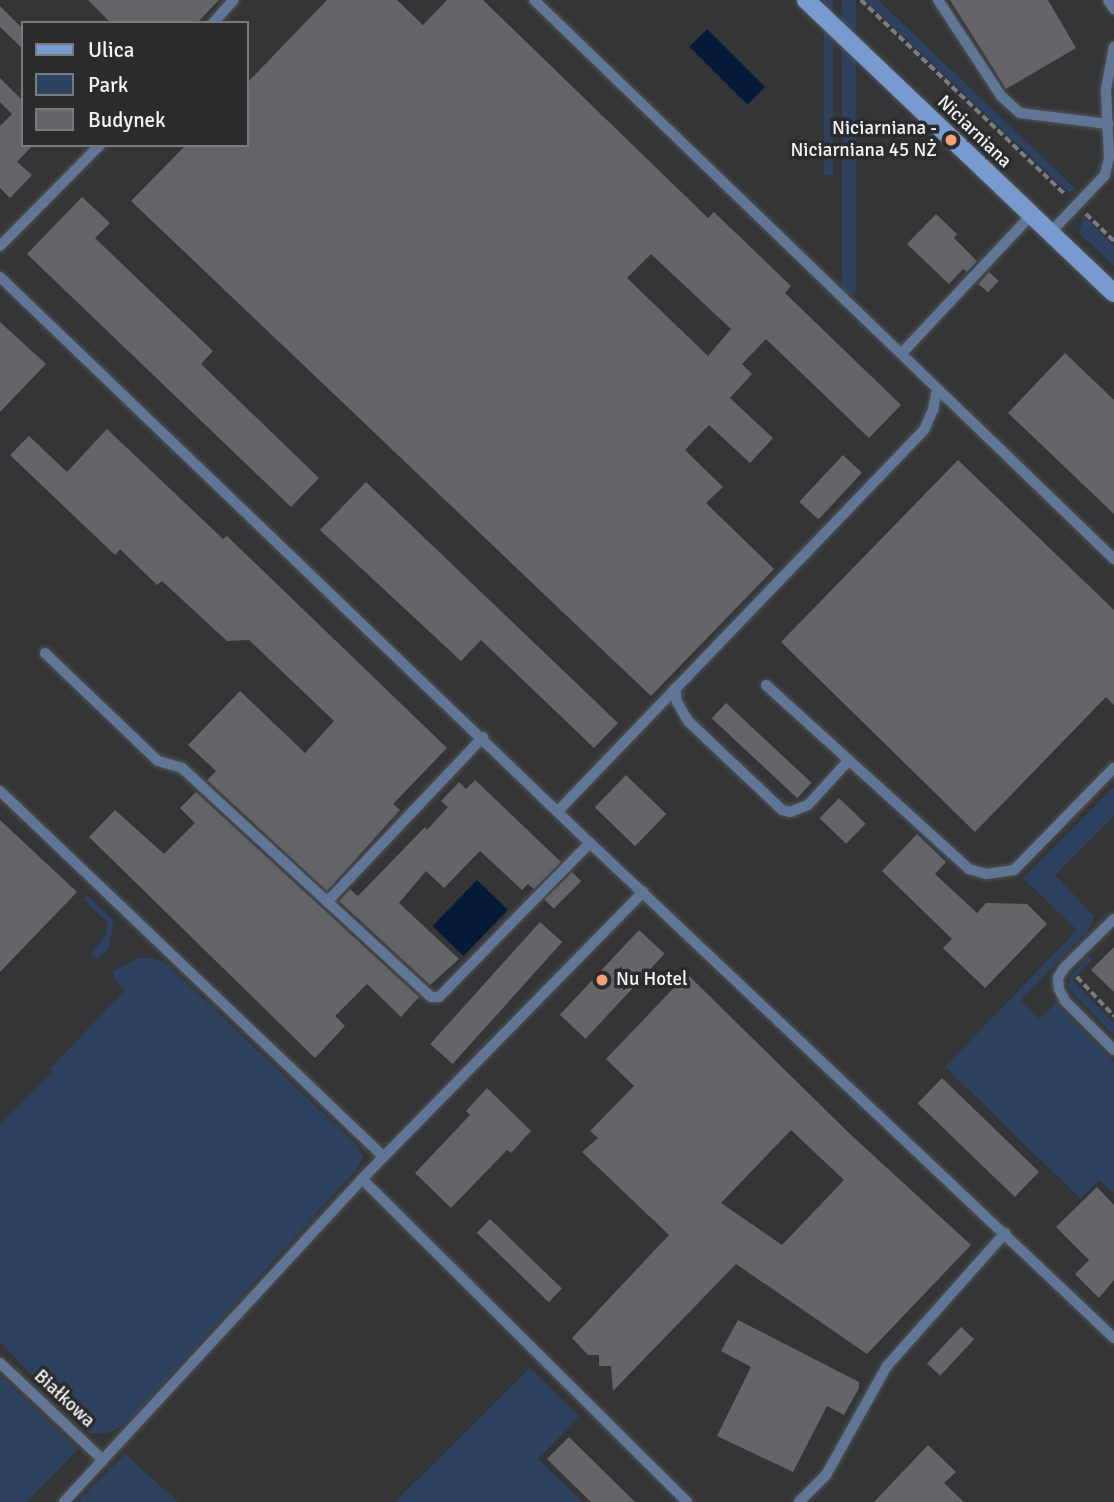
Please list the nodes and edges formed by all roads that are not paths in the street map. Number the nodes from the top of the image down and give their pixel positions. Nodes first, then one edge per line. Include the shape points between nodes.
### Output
1 (234, 0) edge
2 (534, 0) edge
3 (806, 0) edge
4 (938, 0) edge
5 (1108, 0) edge
6 (1114, 9) edge
7 (215, 21) edge
8 (1114, 47) edge
9 (1108, 124) junction
10 (1111, 146) edge
11 (98, 147) edge
12 (1031, 215) junction
13 (1050, 233) junction
14 (0, 246) edge
15 (0, 277) edge
16 (1114, 293) edge
17 (902, 353) junction
18 (937, 389) junction
19 (1114, 559) edge
20 (45, 653) dead end
21 (766, 685) dead end
22 (675, 688) junction
23 (483, 737) junction
24 (849, 760) junction
25 (1114, 768) edge
26 (0, 791) edge
27 (558, 811) junction
28 (590, 842) junction
29 (643, 892) junction
30 (327, 902) junction
31 (1114, 919) edge
32 (1114, 1050) edge
33 (384, 1157) junction
34 (362, 1179) junction
35 (1005, 1233) junction
36 (1114, 1338) edge
37 (0, 1363) edge
38 (103, 1460) junction
39 (64, 1502) edge
40 (687, 1502) edge
41 (799, 1502) edge

1 - 7 lane
2 - 17 lane
3 - 12 street, Niciarniana
4 - 9 lane via 1001,96 1020,113
5 - 6 lane
8 - 9 lane via 1106,89
9 - 10 lane
10 - 13 lane via 1105,175
11 - 14 lane
12 - 13 street, Niciarniana
12 - 17 lane
13 - 16 street, Niciarniana
15 - 23 lane
17 - 18 lane
18 - 19 lane
18 - 22 lane via 924,430
20 - 30 lane via 158,761 182,768
21 - 24 lane
22 - 24 lane via 688,721 782,810 808,805
22 - 27 lane
23 - 27 lane
23 - 30 lane
24 - 25 lane via 969,869 986,874 1014,870
26 - 33 lane
27 - 28 lane
28 - 29 lane
28 - 30 lane via 439,997 423,992
29 - 33 lane
29 - 35 lane
31 - 32 lane via 1059,978 1065,1001
33 - 34 lane
34 - 38 lane
34 - 40 lane
35 - 36 lane
35 - 41 lane via 887,1366 825,1475
37 - 38 lane, Białkowa
38 - 39 lane

